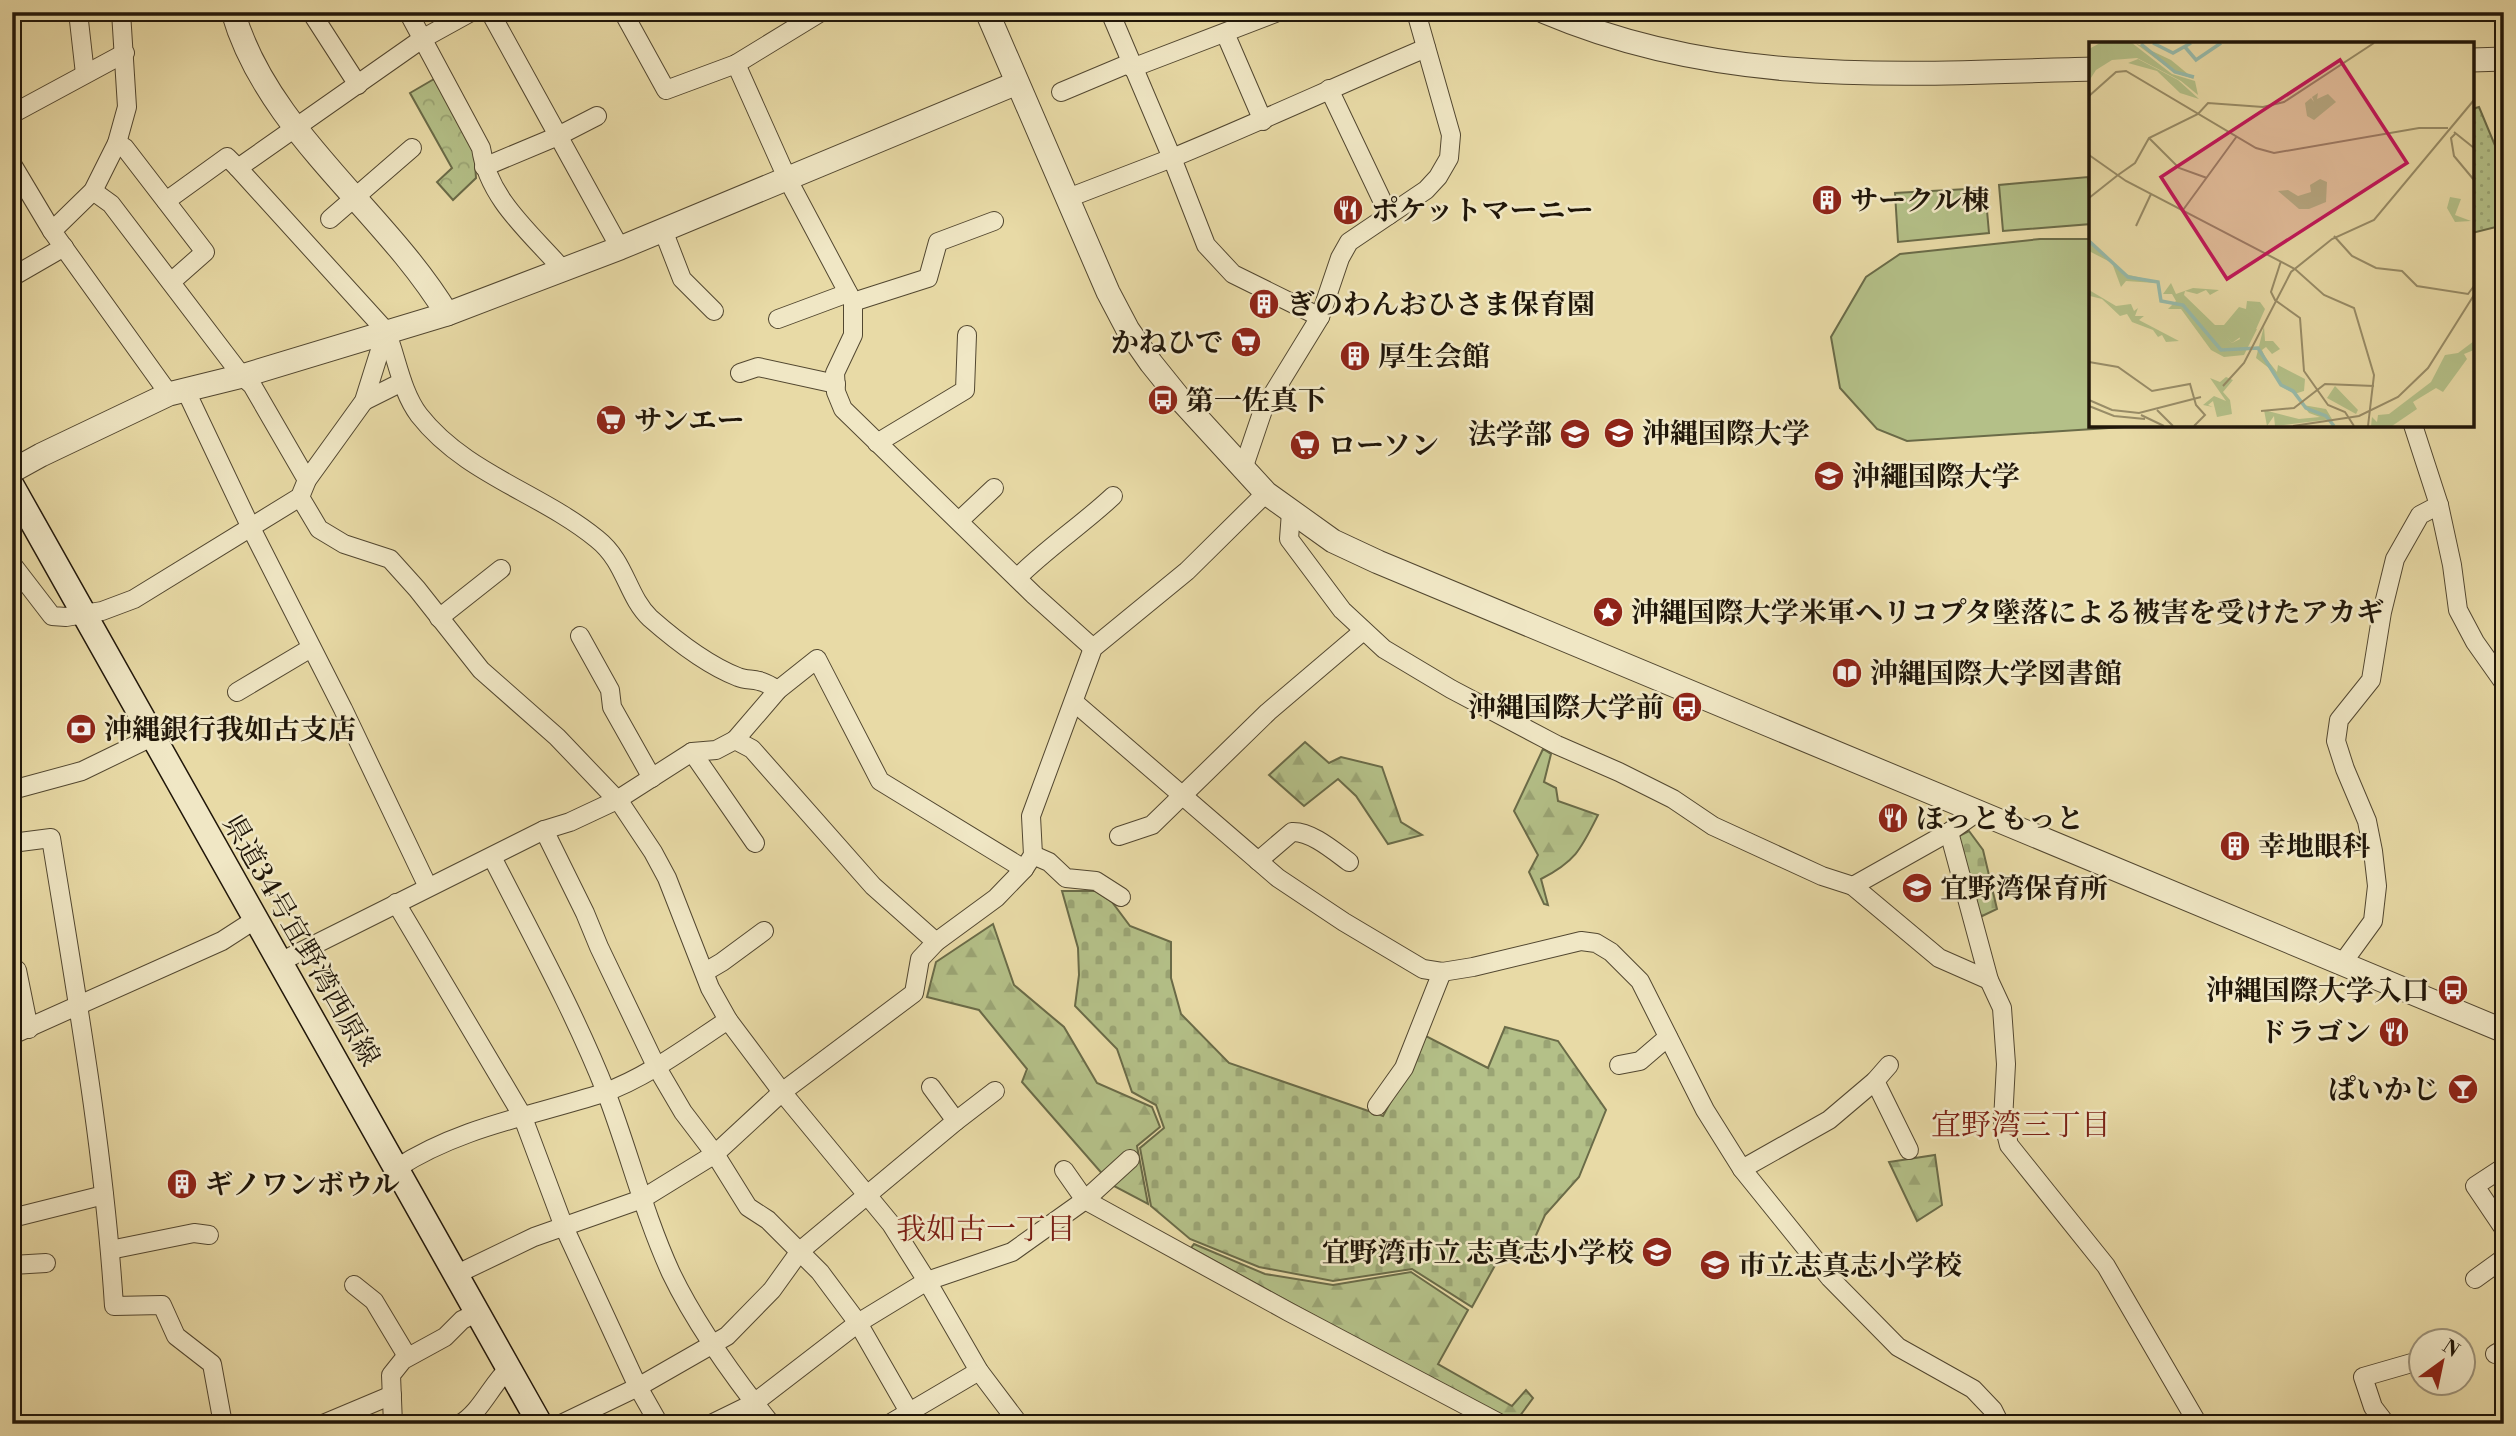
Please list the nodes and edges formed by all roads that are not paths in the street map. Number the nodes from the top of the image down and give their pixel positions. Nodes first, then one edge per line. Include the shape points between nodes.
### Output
1 (78, 12) edge
2 (121, 12) edge
3 (233, 12) edge
4 (311, 12) edge
5 (408, 12) edge
6 (471, 12) edge
7 (489, 12) edge
8 (623, 12) edge
9 (821, 12) edge
10 (987, 12) edge
11 (1110, 12) edge
12 (1278, 12) edge
13 (1416, 12) edge
14 (1545, 12) edge
15 (1225, 33) junction
16 (422, 39) junction
17 (1426, 48) junction
18 (125, 53) junction
19 (2474, 60) edge
20 (2504, 60) edge
21 (736, 64) junction
22 (1131, 65) junction
23 (2089, 69) edge
24 (85, 74) junction
25 (1017, 83) junction
26 (358, 85) junction
27 (1329, 89) junction
28 (1061, 92) dead end
29 (12, 114) edge
30 (597, 116) dead end
31 (1263, 121) junction
32 (297, 128) junction
33 (558, 136) junction
34 (117, 143) junction
35 (412, 148) dead end
36 (1172, 158) junction
37 (12, 163) edge
38 (484, 167) junction
39 (238, 168) junction
40 (787, 178) junction
41 (93, 191) junction
42 (354, 197) junction
43 (1068, 198) junction
44 (166, 201) junction
45 (1389, 215) junction
46 (330, 219) dead end
47 (994, 221) dead end
48 (663, 230) junction
49 (52, 232) junction
50 (64, 247) junction
51 (620, 248) junction
52 (563, 270) junction
53 (12, 277) edge
54 (171, 282) junction
55 (850, 297) junction
56 (714, 312) dead end
57 (447, 314) junction
58 (1321, 317) junction
59 (778, 319) dead end
60 (386, 331) junction
61 (967, 335) dead end
62 (740, 373) dead end
63 (242, 376) junction
64 (402, 382) junction
65 (836, 384) junction
66 (178, 393) junction
67 (364, 401) junction
68 (2414, 427) edge
69 (877, 443) junction
70 (1243, 469) junction
71 (12, 471) edge
72 (307, 480) junction
73 (12, 486) edge
74 (994, 488) dead end
75 (1266, 493) junction
76 (1113, 496) dead end
77 (300, 497) junction
78 (2439, 505) junction
79 (1291, 512) junction
80 (959, 521) junction
81 (251, 528) junction
82 (12, 564) edge
83 (501, 569) dead end
84 (1017, 578) junction
85 (85, 613) junction
86 (439, 618) junction
87 (1362, 632) junction
88 (580, 636) dead end
89 (311, 648) junction
90 (1093, 648) junction
91 (2504, 683) edge
92 (778, 691) junction
93 (237, 692) dead end
94 (1074, 702) junction
95 (152, 737) junction
96 (735, 740) junction
97 (692, 752) junction
98 (652, 779) junction
99 (12, 790) edge
100 (1181, 794) junction
101 (617, 800) junction
102 (1979, 810) junction
103 (544, 830) junction
104 (1949, 832) junction
105 (1119, 836) dead end
106 (12, 843) edge
107 (755, 844) dead end
108 (492, 857) junction
109 (1258, 861) junction
110 (1029, 862) junction
111 (1349, 862) dead end
112 (1853, 886) junction
113 (428, 887) junction
114 (1121, 897) dead end
115 (396, 903) junction
116 (256, 919) junction
117 (764, 931) dead end
118 (936, 942) junction
119 (280, 962) junction
120 (2341, 964) junction
121 (17, 970) dead end
122 (705, 972) junction
123 (1442, 972) junction
124 (1989, 980) junction
125 (78, 1006) junction
126 (728, 1020) junction
127 (2504, 1031) edge
128 (21, 1032) edge
129 (1668, 1037) junction
130 (1619, 1065) dead end
131 (1889, 1065) dead end
132 (656, 1066) junction
133 (1875, 1081) junction
134 (930, 1087) dead end
135 (995, 1091) dead end
136 (605, 1092) junction
137 (782, 1092) junction
138 (1377, 1106) dead end
139 (522, 1115) junction
140 (956, 1121) junction
141 (1909, 1150) dead end
142 (715, 1154) junction
143 (1130, 1159) dead end
144 (2504, 1167) edge
145 (397, 1168) junction
146 (1742, 1169) junction
147 (1064, 1170) dead end
148 (104, 1195) junction
149 (868, 1196) junction
150 (642, 1199) junction
151 (1085, 1200) junction
152 (12, 1218) edge
153 (564, 1227) junction
154 (2504, 1229) edge
155 (209, 1235) dead end
156 (110, 1250) junction
157 (800, 1251) junction
158 (2504, 1258) edge
159 (46, 1263) dead end
160 (12, 1265) edge
161 (457, 1273) junction
162 (2475, 1279) dead end
163 (928, 1281) junction
164 (354, 1285) dead end
165 (478, 1312) junction
166 (858, 1323) junction
167 (712, 1343) junction
168 (407, 1356) junction
169 (2408, 1364) edge
170 (509, 1368) junction
171 (979, 1371) junction
172 (638, 1387) junction
173 (391, 1395) junction
174 (754, 1403) junction
175 (913, 1418) edge
176 (223, 1424) edge
177 (323, 1424) edge
178 (393, 1424) edge
179 (460, 1424) edge
180 (540, 1424) edge
181 (561, 1424) edge
182 (659, 1424) edge
183 (711, 1424) edge
184 (771, 1424) edge
185 (889, 1424) edge
186 (1018, 1424) edge
187 (1501, 1424) edge
188 (2000, 1424) edge
189 (2199, 1424) edge
190 (2386, 1424) edge

1 - 24 street
2 - 18 street
3 - 32 street via 240,37
4 - 26 street
5 - 16 street
6 - 16 street
7 - 33 street
8 - 21 street via 666,90
9 - 21 street
10 - 25 street
11 - 22 street
12 - 15 street
13 - 17 street
14 - 23 street via 1638,44 1696,59 1760,68 1823,73
15 - 22 street
15 - 31 street
16 - 26 street
16 - 38 street via 481,148
17 - 27 street
17 - 45 street via 1451,135 1449,158 1426,190
18 - 24 street
18 - 34 street via 127,107
19 - 20 street
21 - 40 street
22 - 28 street
22 - 36 street
24 - 29 street
25 - 40 street
25 - 43 street
26 - 32 street
27 - 31 street
27 - 45 street
30 - 33 street
31 - 36 street
32 - 39 street
32 - 42 street
33 - 38 street
33 - 51 street
34 - 41 street
34 - 44 street
35 - 42 street
36 - 43 street
36 - 58 street via 1206,245 1215,255 1233,274
37 - 49 street
38 - 52 street via 498,197
39 - 44 street via 227,157
39 - 60 street
40 - 48 street
40 - 55 street
41 - 49 street
41 - 54 street via 111,204
42 - 46 street
42 - 57 street via 429,284
43 - 70 street via 1128,330 1180,399
44 - 54 street via 205,252
45 - 58 street via 1349,242 1339,258
47 - 55 street via 938,242 928,278
48 - 51 street
48 - 56 street via 681,279
49 - 50 street
50 - 53 street
50 - 66 street
51 - 52 street
52 - 57 street
54 - 63 street
55 - 59 street
55 - 65 street via 853,335 835,373
57 - 60 street
58 - 70 street via 1263,410
60 - 63 street
60 - 64 street
60 - 67 street
61 - 69 street via 965,390
62 - 65 street via 758,367
63 - 66 street
63 - 72 street via 252,385
64 - 67 street
64 - 92 street via 418,414 454,452 566,518 615,556 648,616 706,660
65 - 69 street via 843,409
66 - 71 street
66 - 81 street
67 - 72 street
68 - 78 street
69 - 80 street
70 - 75 street
72 - 77 street
73 - 85 main road, 県道34号宜野湾西原線
74 - 80 street
75 - 79 street
75 - 90 street via 1187,571
76 - 84 street
77 - 81 street
77 - 86 street via 319,529 344,544 390,559
78 - 91 street via 2458,610
78 - 120 street via 2420,515 2395,559 2371,680 2339,720 2336,741 2367,821 2377,886 2373,921
79 - 87 street via 1289,539
79 - 102 street via 1333,541 1378,562
80 - 84 street
81 - 85 street via 134,599
81 - 89 street
82 - 85 street via 52,616
83 - 86 street
84 - 90 street
85 - 95 main road, 県道34号宜野湾西原線
86 - 101 street via 481,670 557,737
87 - 100 street
87 - 112 street via 1451,690 1673,799 1713,826
88 - 98 street
89 - 93 street
89 - 113 street
90 - 94 street
92 - 96 street
92 - 110 street via 817,659 880,781
94 - 100 street
94 - 110 street via 1031,816
95 - 99 street via 82,771
95 - 116 main road, 県道34号宜野湾西原線
96 - 97 street via 716,750
96 - 118 street via 751,749 873,886
97 - 98 street
97 - 107 street
98 - 101 street
100 - 105 street via 1152,825
100 - 109 street
101 - 103 street
101 - 122 street via 658,860
102 - 104 street
102 - 120 street
103 - 108 street
103 - 132 street
104 - 112 street
104 - 124 street
106 - 125 street via 51,838
108 - 113 street
108 - 136 street
109 - 111 street via 1292,832 1298,832
109 - 123 street via 1344,922 1423,969
110 - 114 street via 1049,862 1066,878 1096,881
110 - 118 street via 996,898
112 - 124 street via 1939,958
113 - 115 street
115 - 119 street
115 - 139 street
116 - 119 main road, 県道34号宜野湾西原線
116 - 125 street via 222,940
117 - 122 street
118 - 137 street via 920,959 914,993
119 - 145 main road, 県道34号宜野湾西原線
120 - 127 street
121 - 128 street
122 - 126 street
123 - 129 street via 1581,941 1596,943 1640,981
123 - 138 street via 1404,1068
124 - 189 street via 2002,1008 2006,1064 2003,1121 2008,1145 2106,1266
125 - 128 street
125 - 148 street
126 - 132 street
126 - 137 street
129 - 130 street via 1640,1060
129 - 146 street
131 - 133 street
132 - 136 street
132 - 142 street via 682,1112
133 - 141 street
133 - 146 street via 1829,1120
134 - 140 street
135 - 140 street
136 - 139 street
136 - 150 street
137 - 142 street
137 - 149 street
139 - 145 street via 435,1145
139 - 153 street
140 - 149 street
142 - 150 street
142 - 157 street via 748,1207
143 - 151 street
144 - 154 street via 2476,1186
145 - 161 main road, 県道34号宜野湾西原線
146 - 188 street via 1830,1279 1898,1347 1973,1389
147 - 151 street
148 - 152 street
148 - 156 street
149 - 157 street
149 - 163 street
150 - 153 street
150 - 167 street via 672,1274
151 - 163 street via 1012,1252
151 - 187 street
153 - 161 street
153 - 172 street
155 - 156 street via 194,1233
156 - 176 street via 114,1306 162,1305 176,1336 212,1364
157 - 166 street
157 - 167 street via 752,1313
158 - 162 street
159 - 160 street
161 - 165 main road, 県道34号宜野湾西原線
163 - 166 street
163 - 171 street
164 - 168 street via 374,1301
165 - 168 street
165 - 170 main road, 県道34号宜野湾西原線
166 - 174 street
166 - 175 street
167 - 172 street
167 - 174 street
168 - 173 street via 391,1375
169 - 190 street via 2362,1377 2373,1407
170 - 179 street via 477,1410
170 - 180 main road, 県道34号宜野湾西原線
171 - 175 street
171 - 186 street
172 - 181 street
172 - 182 street
173 - 177 street
173 - 178 street
174 - 183 street
174 - 184 street
175 - 185 street

